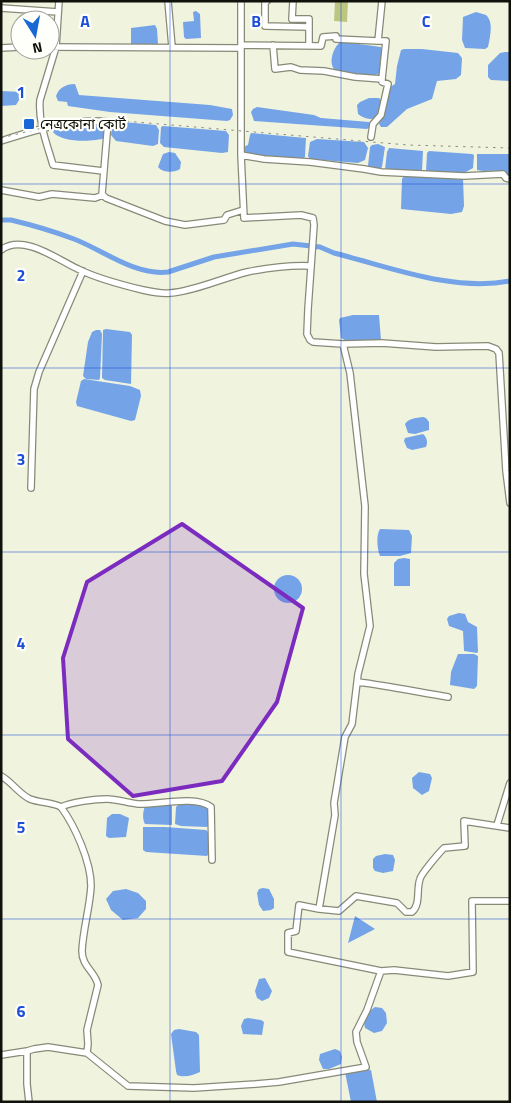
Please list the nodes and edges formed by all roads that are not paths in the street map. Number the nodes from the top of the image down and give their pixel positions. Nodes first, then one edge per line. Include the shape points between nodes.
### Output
1 (168, 1) edge
2 (241, 1) edge
3 (267, 1) edge
4 (293, 1) edge
5 (382, 1) edge
6 (1, 8) edge
7 (30, 10) edge
8 (309, 28) junction
9 (378, 40) junction
10 (273, 44) junction
11 (309, 45) junction
12 (241, 46) junction
13 (60, 47) edge
14 (172, 48) junction
15 (50, 60) edge
16 (382, 79) junction
17 (43, 129) junction
18 (371, 137) dead end
19 (1, 141) edge
20 (241, 155) junction
21 (102, 171) dead end
22 (510, 178) edge
23 (1, 190) edge
24 (103, 195) junction
25 (243, 210) junction
26 (1, 250) edge
27 (311, 264) junction
28 (83, 271) junction
29 (343, 344) junction
30 (31, 488) dead end
31 (510, 502) edge
32 (358, 682) junction
33 (448, 697) dead end
34 (1, 776) edge
35 (510, 783) edge
36 (61, 807) junction
37 (497, 825) junction
38 (510, 828) edge
39 (212, 860) dead end
40 (510, 901) edge
41 (319, 909) junction
42 (381, 971) junction
43 (27, 1051) junction
44 (87, 1053) junction
45 (1, 1055) edge
46 (29, 1102) edge

1 - 14 street
2 - 12 street
3 - 8 street via 265,26
4 - 8 street via 292,19 309,19
5 - 9 street
6 - 7 street
8 - 11 street
9 - 11 street via 323,36 322,46
9 - 16 street via 386,42
10 - 11 street
10 - 12 street
10 - 16 street via 275,69 324,71
12 - 14 street
12 - 20 street
13 - 14 street
15 - 17 street via 39,108
16 - 18 street via 388,84 381,115 373,124
17 - 19 street
17 - 21 street via 53,165
17 - 24 street via 75,123 108,122
20 - 22 street via 381,172 464,176 503,174
20 - 25 street
23 - 24 street via 38,197 52,194 95,198
24 - 25 street via 117,203 185,226 224,220
25 - 27 street via 244,219 285,215 313,218
26 - 28 street via 32,246
27 - 28 street via 246,272 170,293 119,284
27 - 29 street via 308,337 316,343
28 - 30 street via 34,389
29 - 31 street via 488,346 496,349 499,353
29 - 32 street via 350,373 366,506 364,574 370,626
32 - 33 street
32 - 41 street via 352,724 345,737
34 - 36 street via 28,798
35 - 37 street
36 - 39 street via 107,799 138,804 205,804 211,808
36 - 44 street via 81,845 91,884 82,951 84,964 98,984 87,1030
37 - 38 street
37 - 41 street via 464,821 465,846 444,848 437,856 420,878 418,904 412,912 406,912 398,904 356,896 339,911
40 - 42 street via 472,901 473,972 448,976
41 - 42 street via 299,905 296,931 288,933 288,952
42 - 44 street via 356,1032 366,1067 256,1084 194,1088 128,1086
43 - 44 street via 48,1047
43 - 45 street
43 - 46 street

